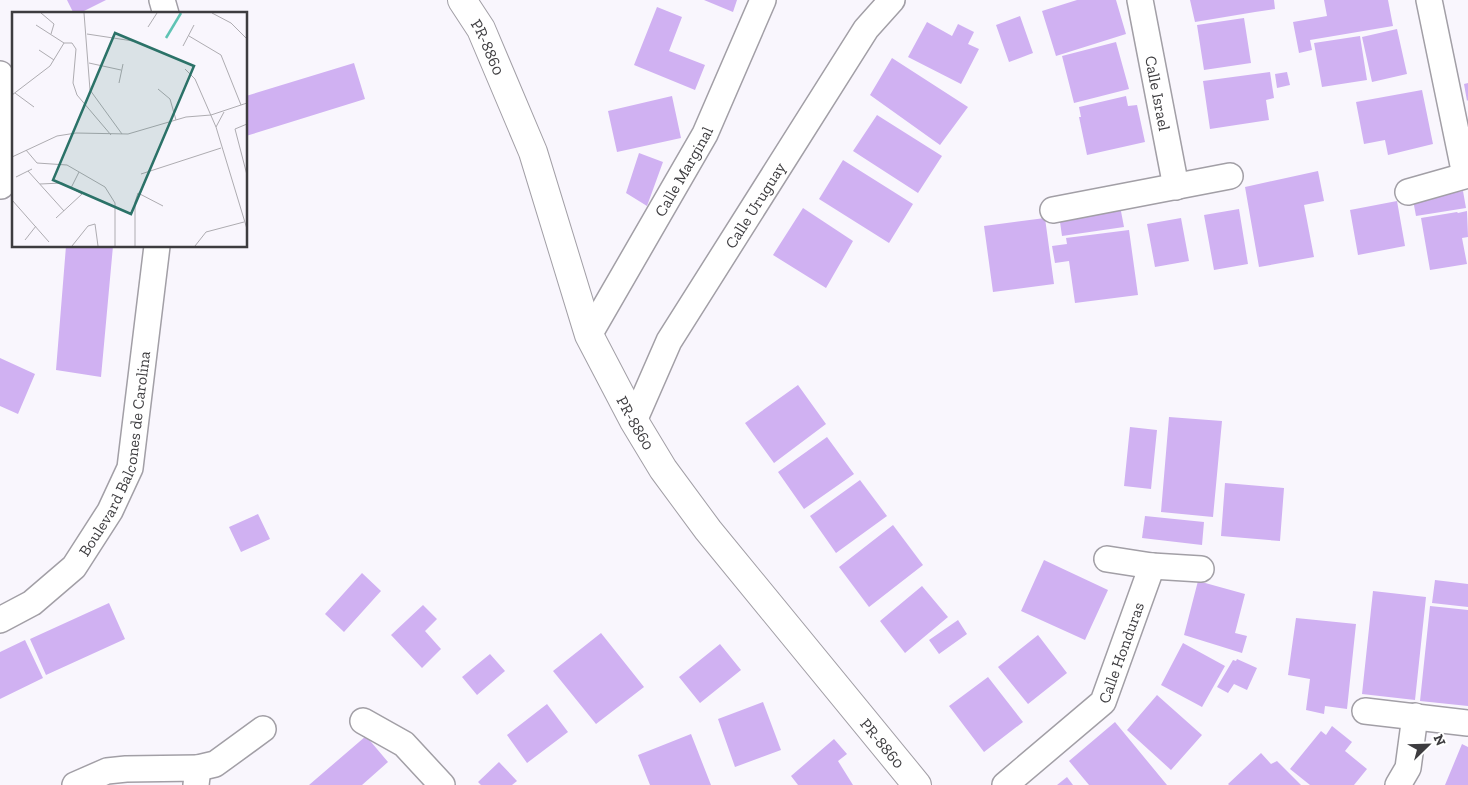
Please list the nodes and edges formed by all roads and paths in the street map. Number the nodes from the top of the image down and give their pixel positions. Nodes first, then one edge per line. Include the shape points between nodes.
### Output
1 (462, 0) edge
2 (763, 0) edge
3 (892, 0) edge
4 (1140, 0) edge
5 (1429, 0) edge
6 (0, 74) edge
7 (1467, 175) edge
8 (1230, 176) dead end
9 (1176, 186) junction
10 (5, 188) edge
11 (1408, 192) dead end
12 (1053, 210) dead end
13 (157, 248) edge
14 (590, 335) junction
15 (634, 421) junction
16 (1107, 559) dead end
17 (1152, 566) junction
18 (1201, 569) dead end
19 (0, 620) edge
20 (1365, 710) dead end
21 (1415, 716) junction
22 (363, 721) dead end
23 (1468, 723) edge
24 (263, 729) dead end
25 (197, 776) edge
26 (75, 785) edge
27 (442, 785) edge
28 (917, 785) edge
29 (1006, 785) edge
30 (1398, 785) edge

1 - 14 street, PR-8860 / PR-8860 via 481,29 533,152
2 - 14 street, Calle Marginal via 706,134
3 - 15 street, Calle Uruguay via 866,29 669,340
4 - 9 street, Calle Israel
5 - 7 street
6 - 10 street via 9,94
7 - 11 street
8 - 9 street
9 - 12 street
13 - 19 street, Boulevard Balcones de Carolina via 130,468 110,511 74,567 32,603
14 - 15 street, PR-8860 / PR-8860
15 - 28 street, PR-8860 / PR-8860 via 663,469 708,530
16 - 17 street
17 - 18 street
17 - 29 street, Calle Honduras via 1103,702
20 - 21 street
21 - 23 street
21 - 30 street via 1408,768
22 - 27 street via 404,744
24 - 25 street
25 - 26 street via 126,768 106,771

